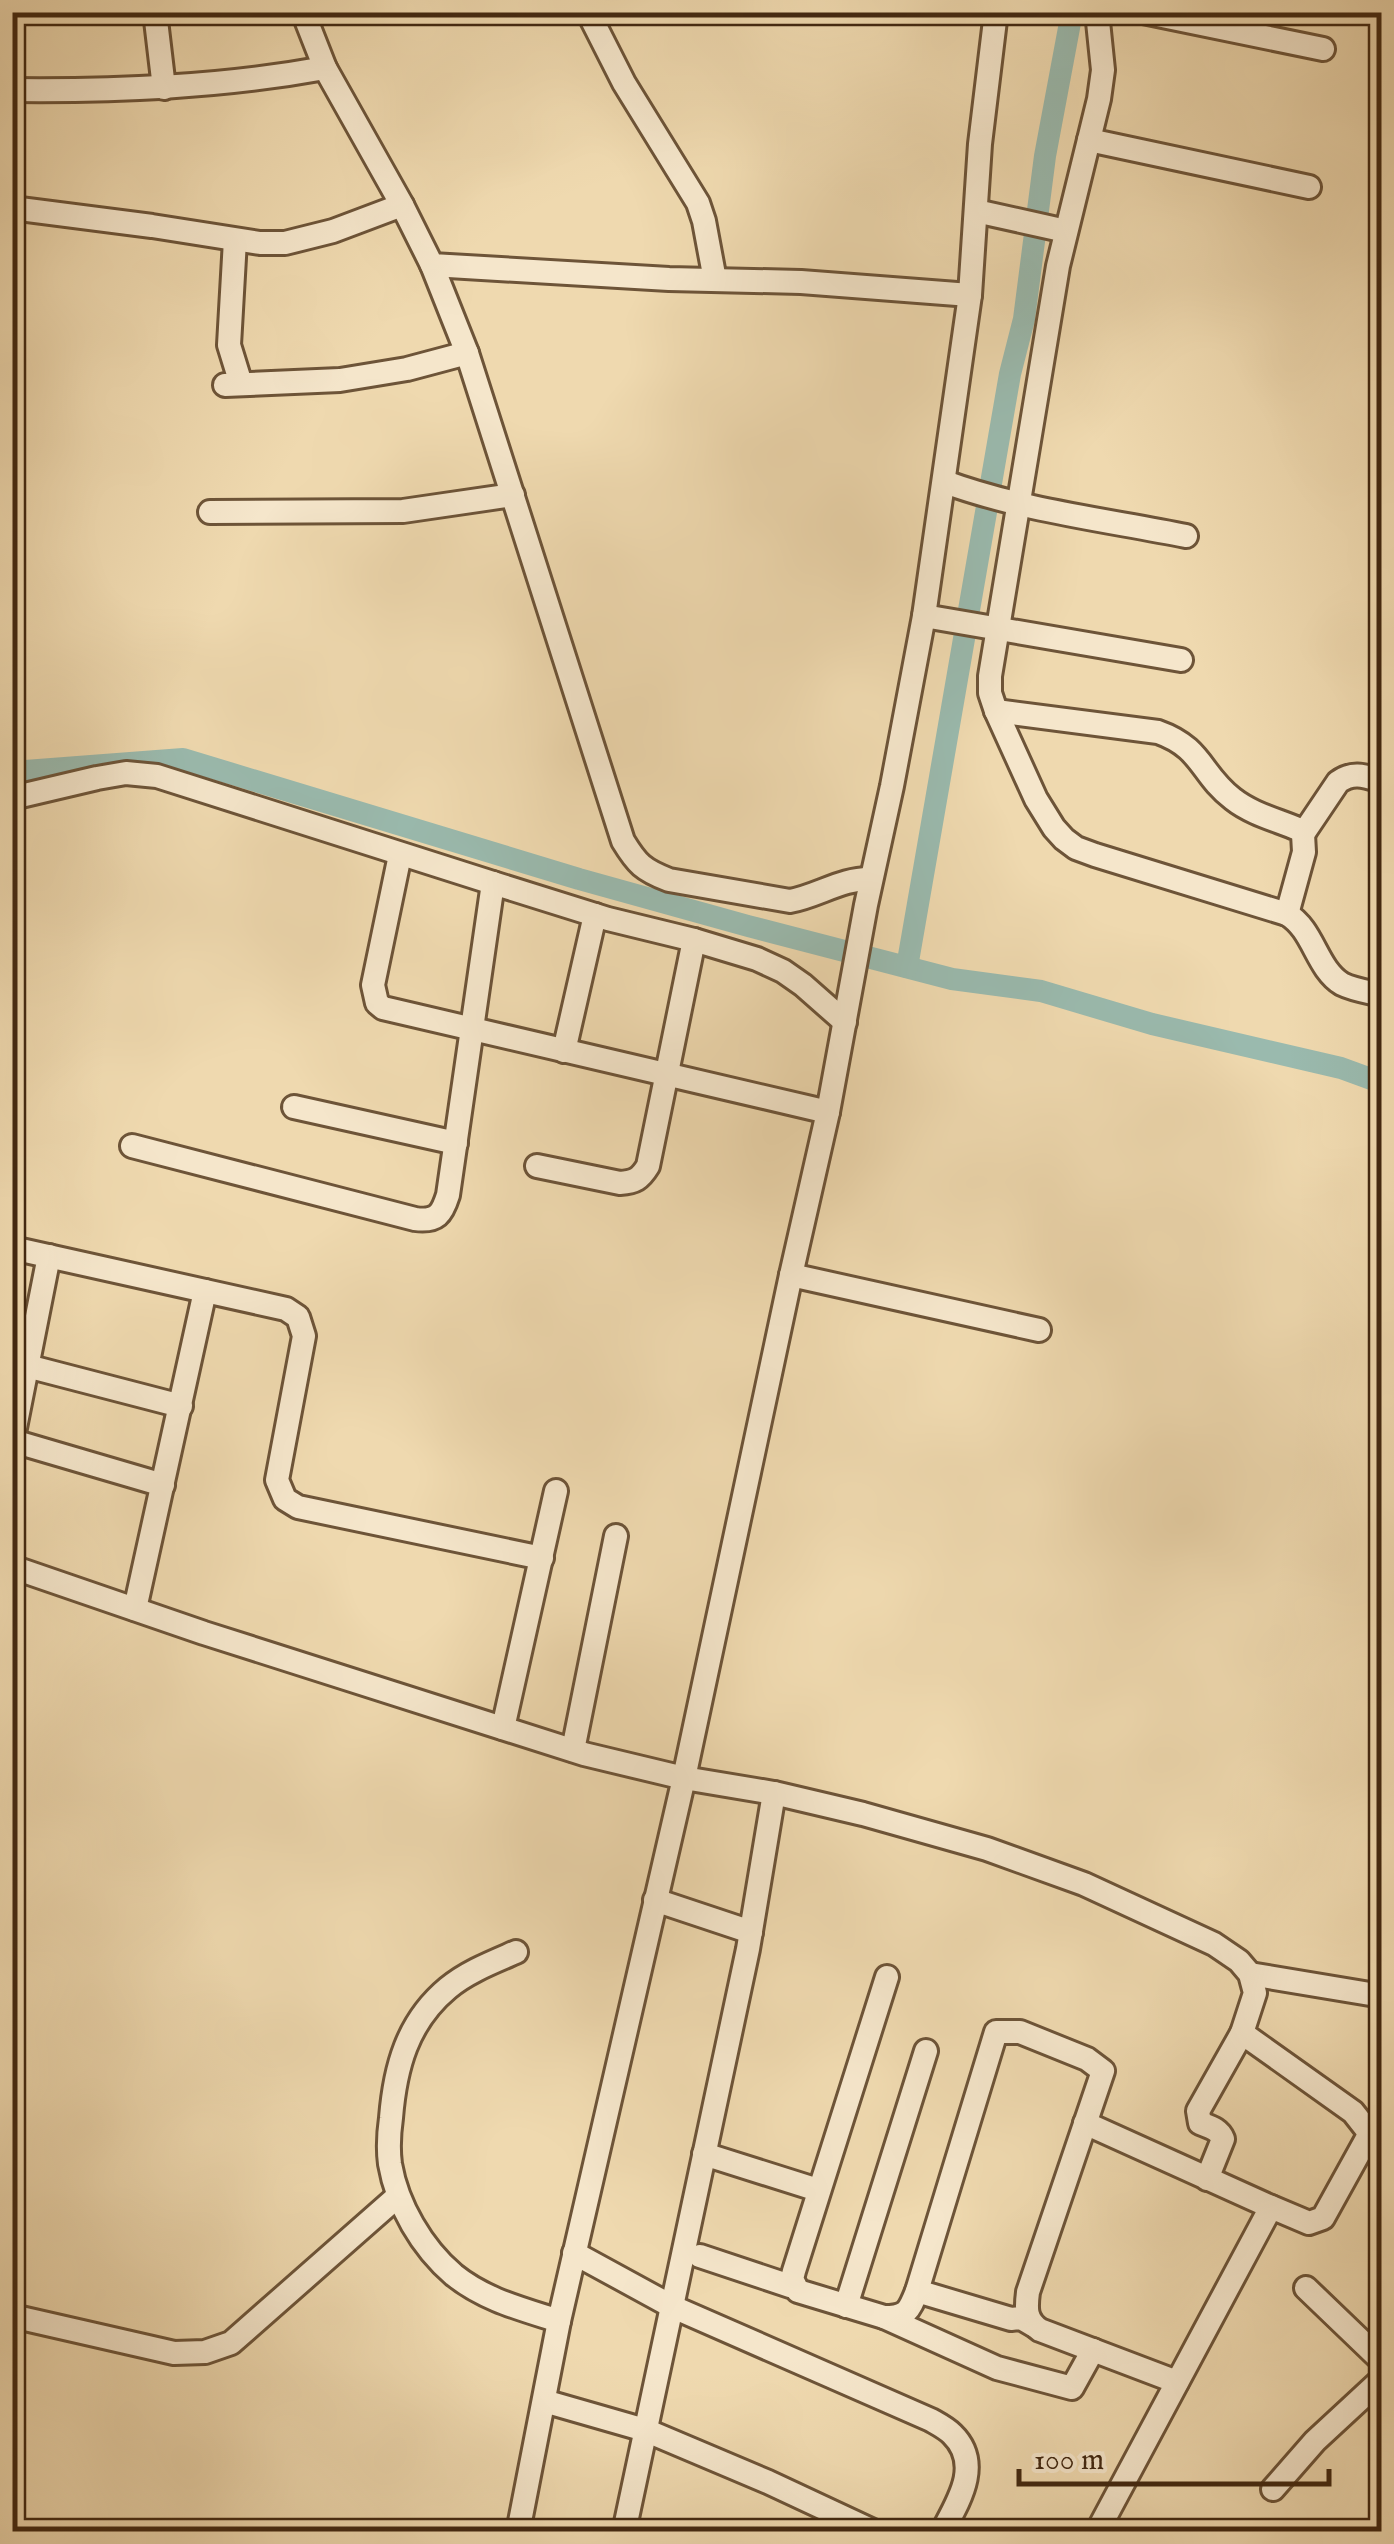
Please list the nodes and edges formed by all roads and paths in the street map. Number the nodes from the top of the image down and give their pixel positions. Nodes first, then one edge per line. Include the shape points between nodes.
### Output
1 (155, 12) edge
2 (588, 12) edge
3 (996, 12) edge
4 (1098, 12) edge
5 (1142, 12) edge
6 (309, 15) edge
7 (1323, 49) dead end
8 (325, 68) junction
9 (164, 88) junction
10 (12, 90) edge
11 (1089, 140) junction
12 (1309, 187) dead end
13 (402, 205) junction
14 (12, 208) edge
15 (976, 211) junction
16 (1056, 228) junction
17 (235, 240) junction
18 (432, 265) junction
19 (716, 280) junction
20 (970, 296) junction
21 (467, 353) junction
22 (945, 482) junction
23 (513, 495) junction
24 (1020, 503) junction
25 (210, 512) dead end
26 (1186, 536) dead end
27 (924, 616) junction
28 (986, 626) junction
29 (1181, 660) dead end
30 (996, 711) junction
31 (1382, 781) edge
32 (12, 798) edge
33 (1303, 834) junction
34 (400, 855) junction
35 (871, 879) junction
36 (492, 884) junction
37 (1288, 914) junction
38 (596, 915) junction
39 (694, 940) junction
40 (1382, 995) edge
41 (847, 1014) junction
42 (472, 1030) junction
43 (564, 1051) junction
44 (667, 1074) junction
45 (294, 1108) dead end
46 (828, 1112) junction
47 (456, 1143) junction
48 (132, 1146) dead end
49 (537, 1166) dead end
50 (12, 1248) edge
51 (49, 1256) junction
52 (791, 1275) junction
53 (205, 1290) junction
54 (1040, 1330) dead end
55 (28, 1366) junction
56 (181, 1406) junction
57 (13, 1442) edge
58 (163, 1486) junction
59 (556, 1491) dead end
60 (616, 1536) dead end
61 (542, 1558) junction
62 (12, 1567) edge
63 (135, 1608) junction
64 (503, 1728) junction
65 (573, 1750) junction
66 (684, 1778) junction
67 (774, 1793) junction
68 (655, 1900) junction
69 (751, 1932) junction
70 (516, 1952) dead end
71 (1250, 1974) junction
72 (887, 1977) dead end
73 (1382, 1996) edge
74 (1242, 2033) junction
75 (926, 2051) dead end
76 (1085, 2124) junction
77 (1376, 2141) edge
78 (704, 2154) junction
79 (1207, 2179) junction
80 (818, 2190) junction
81 (398, 2196) junction
82 (1270, 2207) junction
83 (574, 2253) junction
84 (700, 2256) dead end
85 (794, 2286) junction
86 (1306, 2288) dead end
87 (917, 2291) junction
88 (846, 2306) junction
89 (673, 2307) junction
90 (12, 2316) edge
91 (884, 2317) junction
92 (559, 2322) junction
93 (1032, 2325) junction
94 (1093, 2350) junction
95 (1382, 2361) edge
96 (1382, 2379) edge
97 (1177, 2382) junction
98 (544, 2401) junction
99 (645, 2430) junction
100 (1272, 2490) dead end
101 (518, 2532) edge
102 (624, 2532) edge
103 (876, 2532) edge
104 (942, 2532) edge
105 (1097, 2532) edge

1 - 9 street
2 - 19 street via 698,203
3 - 15 street
4 - 11 street via 1103,70
5 - 7 street
6 - 8 street
8 - 9 street
8 - 13 street
9 - 10 street
11 - 12 street
11 - 16 street
13 - 17 street via 285,243
13 - 18 street
14 - 17 street
15 - 16 street
15 - 20 street
16 - 24 street via 1058,266
17 - 21 street via 233,384 372,376
18 - 19 street
18 - 21 street
19 - 20 street
20 - 22 street
21 - 23 street
22 - 24 street
22 - 27 street
23 - 25 street via 402,511
23 - 35 street via 623,841 636,863 669,880 790,900
24 - 26 street
24 - 28 street
27 - 28 street
27 - 35 street
28 - 29 street
28 - 30 street
30 - 33 street via 1178,739 1231,798
30 - 37 street via 1036,799 1076,848
31 - 33 street via 1360,774 1338,782
32 - 34 street via 97,778 157,776
33 - 37 street
34 - 36 street
34 - 42 street via 374,995 392,1012
35 - 41 street
36 - 38 street
36 - 42 street
37 - 40 street via 1340,982
38 - 39 street
38 - 43 street
39 - 41 street via 783,971
39 - 44 street
41 - 46 street
42 - 43 street
42 - 47 street
43 - 44 street
44 - 46 street
44 - 49 street via 641,1178 620,1184
45 - 47 street
46 - 52 street
47 - 48 street via 444,1210 426,1221
50 - 51 street
51 - 53 street
51 - 55 street
52 - 54 street
52 - 66 street
53 - 56 street
53 - 61 street via 286,1309 302,1324 277,1480 290,1504
55 - 56 street
55 - 57 street
56 - 58 street
57 - 58 street
58 - 63 street
59 - 61 street
60 - 65 street
61 - 64 street
62 - 63 street
63 - 64 street
64 - 65 street
65 - 66 street
66 - 67 street
66 - 68 street
67 - 69 street
67 - 71 street via 987,1849 1084,1884 1214,1944
68 - 69 street
68 - 83 street
69 - 78 street
70 - 81 street via 448,1988 419,2019 399,2058 389,2162
71 - 73 street
71 - 74 street via 1255,1993
72 - 80 street
74 - 77 street via 1354,2112
74 - 79 street via 1198,2111 1200,2124 1223,2139
75 - 88 street
76 - 79 street
76 - 87 street via 1104,2070 1020,2032 996,2032
76 - 93 street via 1028,2292
77 - 82 street via 1322,2218 1309,2222
78 - 80 street
78 - 89 street
79 - 82 street
80 - 85 street
81 - 90 street via 231,2343 205,2352 174,2353
81 - 92 street via 418,2234 456,2276 489,2298
82 - 97 street
83 - 89 street
83 - 92 street
84 - 85 street
85 - 88 street
86 - 95 street
87 - 91 street via 906,2313
87 - 93 street
88 - 91 street
89 - 99 street
89 - 104 street via 952,2434 967,2475
91 - 94 street via 997,2368 1072,2388
92 - 98 street
93 - 94 street
94 - 97 street
96 - 100 street
97 - 105 street
98 - 99 street
98 - 101 street
99 - 102 street
99 - 103 street

